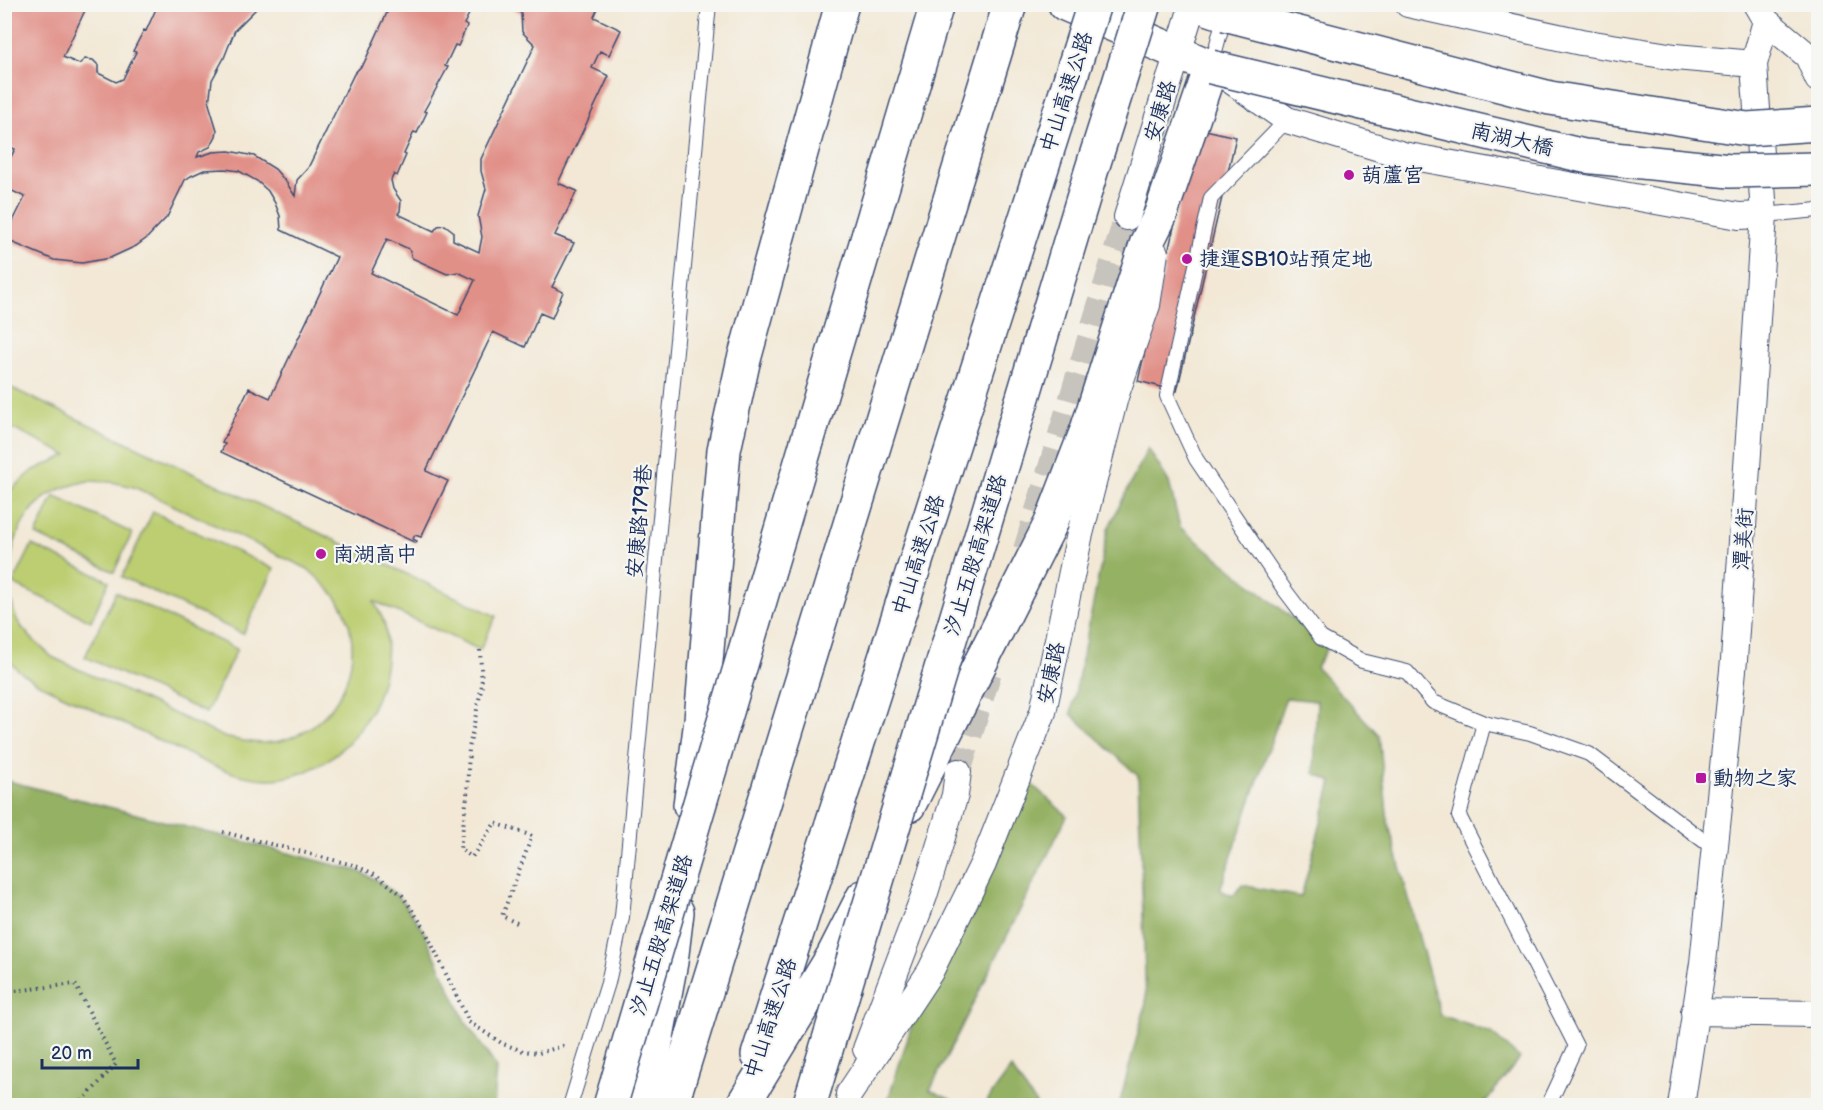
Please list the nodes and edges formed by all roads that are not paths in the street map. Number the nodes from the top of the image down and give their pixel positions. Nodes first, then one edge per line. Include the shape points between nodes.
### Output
1 (709, 4) edge
2 (842, 4) edge
3 (937, 4) edge
4 (1010, 4) edge
5 (1065, 4) edge
6 (1094, 4) edge
7 (1144, 4) edge
8 (1408, 4) edge
9 (1212, 7) edge
10 (1761, 13) edge
11 (1178, 53) junction
12 (1754, 64) junction
13 (1211, 67) junction
14 (1818, 80) edge
15 (1287, 120) junction
16 (1818, 124) edge
17 (1818, 169) edge
18 (1818, 210) edge
19 (1764, 215) junction
20 (1160, 216) junction
21 (1126, 217) tunnel mouth
22 (1484, 723) junction
23 (958, 772) tunnel mouth
24 (1716, 850) junction
25 (1694, 1012) junction
26 (1818, 1014) edge
27 (847, 1100) edge
28 (570, 1106) edge
29 (610, 1106) edge
30 (644, 1106) edge
31 (671, 1106) edge
32 (742, 1106) edge
33 (809, 1106) edge
34 (1548, 1106) edge
35 (1681, 1106) edge

1 - 28 lane, 安康路179巷 via 622,917 608,982
2 - 30 main road via 743,363 724,450 699,731 671,962
3 - 29 main road, 汐止五股高架道路, bridge
4 - 31 main road
5 - 11 main road, 南湖大橋
6 - 32 main road, 中山高速公路, bridge
7 - 33 main road, 汐止五股高架道路, bridge
8 - 12 street via 1581,42 1674,57
9 - 11 street, 安康路
9 - 13 lane
9 - 16 main road, bridge via 1550,98 1747,129
10 - 12 street, 潭美街
10 - 14 street via 1808,56
11 - 13 main road, 南湖大橋
11 - 21 street, 安康路
12 - 19 street, 潭美街
13 - 15 street
13 - 17 main road, 南湖大橋, bridge via 1584,156 1730,171
13 - 20 main road
15 - 19 street via 1403,155 1739,216
15 - 22 lane via 1211,198 1167,396 1196,459 1321,638 1362,661 1407,672 1433,702
18 - 19 lane
19 - 24 street, 潭美街 via 1735,648
20 - 27 street, 安康路 via 1148,306 1115,398 1079,538 1043,712 983,864 930,972
20 - 32 main road via 1147,242 1087,430 1051,523 833,956
22 - 24 lane via 1530,732 1588,754
22 - 34 lane via 1459,816 1576,1046
23 - 27 street, 安康路 via 955,795 924,896
24 - 25 street, 潭美街
25 - 26 street
25 - 35 street, 潭美街

